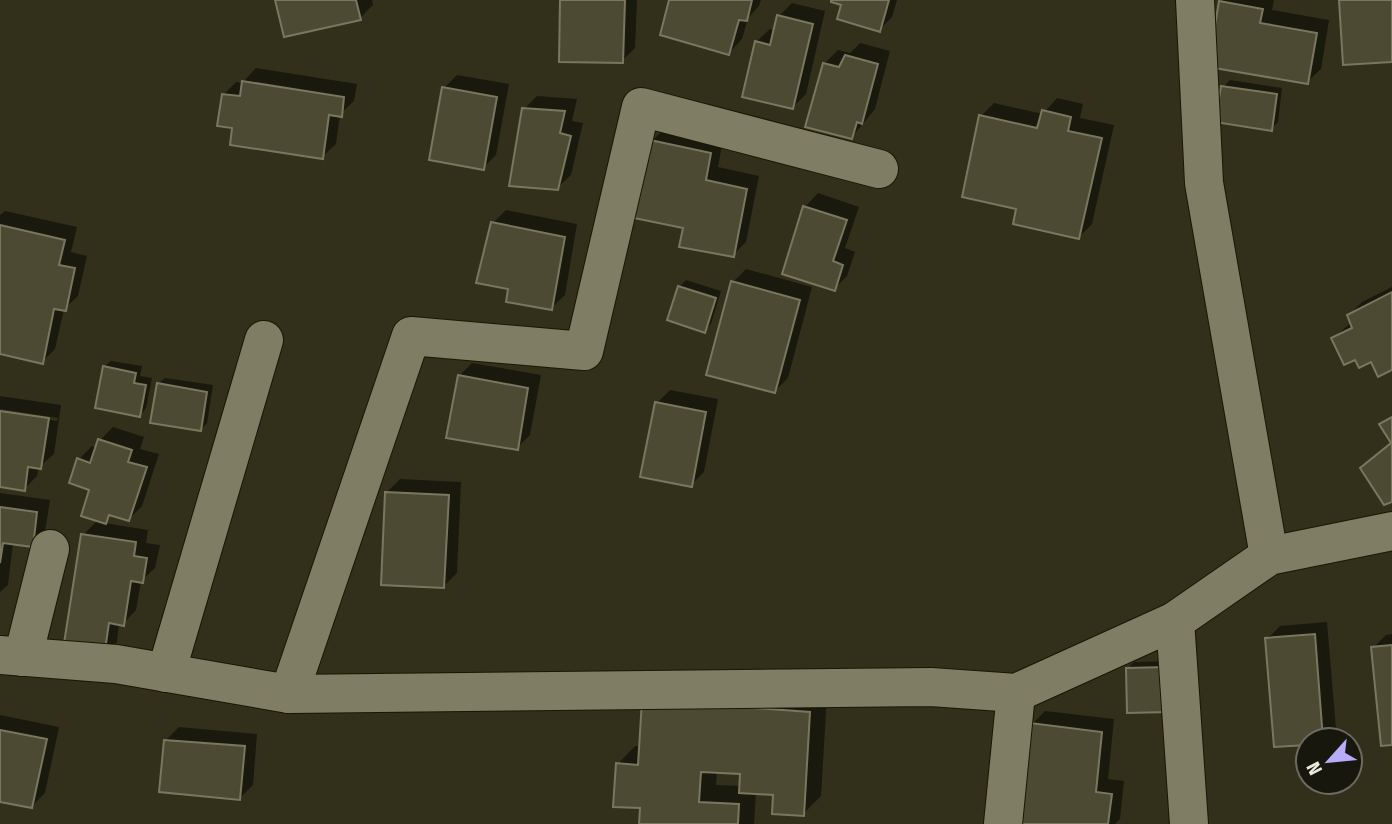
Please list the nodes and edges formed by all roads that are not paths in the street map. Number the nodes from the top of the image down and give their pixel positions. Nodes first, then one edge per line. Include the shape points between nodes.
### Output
1 (1195, 0) edge
2 (879, 169) dead end
3 (264, 340) dead end
4 (1392, 531) edge
5 (50, 549) dead end
6 (1269, 556) junction
7 (1175, 621) junction
8 (12, 656) edge
9 (166, 673) junction
10 (1016, 693) junction
11 (289, 694) junction
12 (1003, 824) edge
13 (1189, 824) edge

1 - 6 street via 1204,183
2 - 11 street via 641,107 584,351 411,336
3 - 9 street
4 - 6 street
5 - 8 street
6 - 7 street
7 - 10 street
7 - 13 street
8 - 9 street
9 - 11 street
10 - 11 street via 917,687
10 - 12 street

